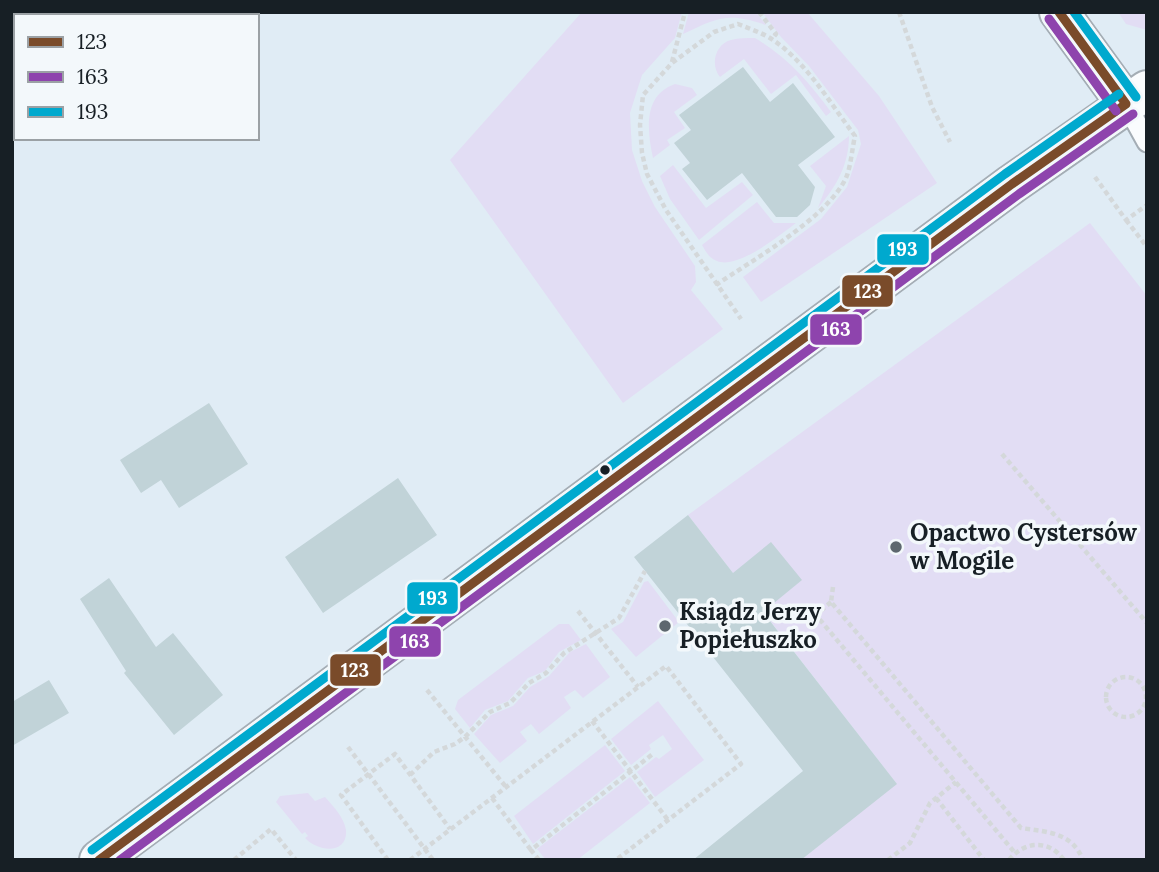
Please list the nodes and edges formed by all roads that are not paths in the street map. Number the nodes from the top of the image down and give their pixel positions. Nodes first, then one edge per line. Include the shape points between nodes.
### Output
1 (1059, 12) edge
2 (1136, 97) edge
3 (1147, 142) edge
4 (99, 860) edge

1 - 2 street
2 - 3 lane
2 - 4 street

